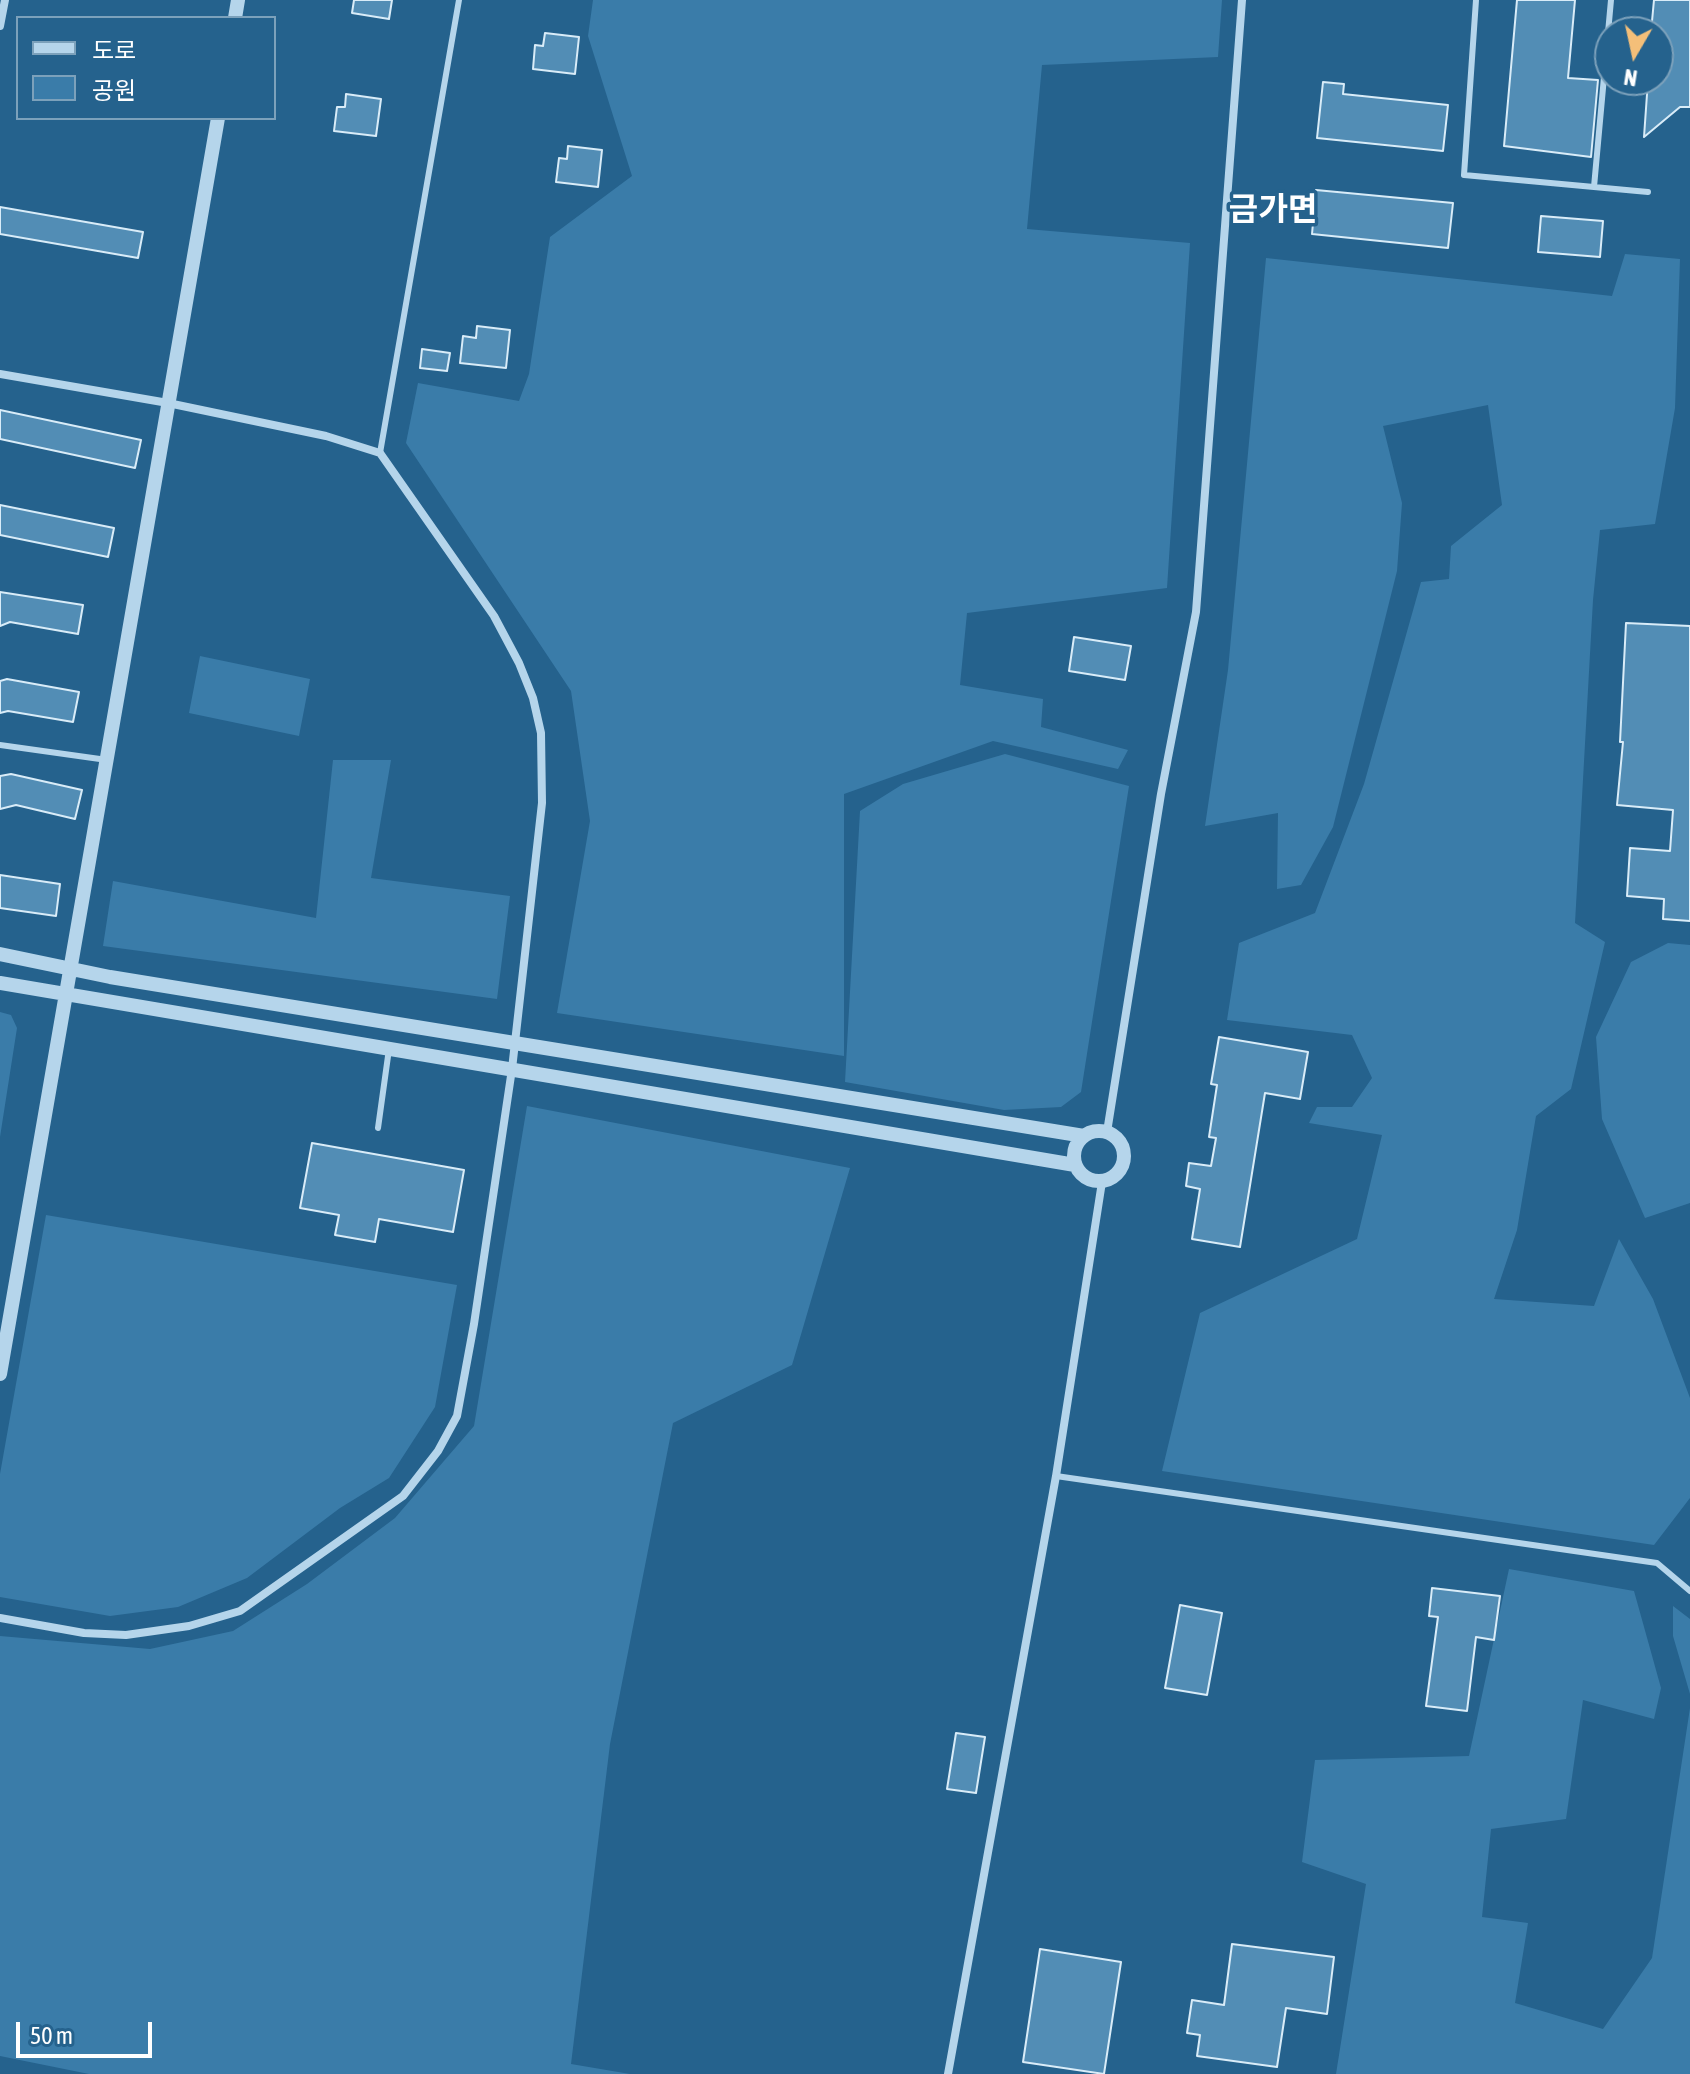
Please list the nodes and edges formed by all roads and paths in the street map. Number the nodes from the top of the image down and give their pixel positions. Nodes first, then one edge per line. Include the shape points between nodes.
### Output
1 (5, 0) edge
2 (459, 0) edge
3 (1242, 0) edge
4 (1476, 0) edge
5 (1611, 0) edge
6 (0, 26) edge
7 (218, 120) edge
8 (1594, 187) junction
9 (1648, 192) dead end
10 (0, 374) edge
11 (168, 403) junction
12 (380, 453) junction
13 (0, 745) edge
14 (107, 760) junction
15 (0, 954) edge
16 (70, 969) junction
17 (0, 983) edge
18 (66, 995) junction
19 (515, 1043) junction
20 (389, 1049) junction
21 (512, 1069) junction
22 (378, 1128) dead end
23 (1107, 1132) junction
24 (1084, 1136) junction
25 (1075, 1165) junction
26 (1102, 1182) junction
27 (0, 1374) edge
28 (1056, 1476) junction
29 (1690, 1591) edge
30 (0, 1618) edge
31 (948, 2074) edge

1 - 6 street
2 - 12 lane
3 - 23 street via 1196,612
4 - 8 lane via 1464,175
5 - 8 lane
7 - 11 street
8 - 9 lane
10 - 11 street
11 - 12 street via 326,436
11 - 14 street
12 - 19 street via 494,616 533,698 541,733 542,803
13 - 14 lane
14 - 16 street
15 - 16 street
16 - 18 street
16 - 19 street
17 - 18 street
18 - 20 street
18 - 27 street
19 - 21 street
19 - 24 street
20 - 21 street
20 - 22 lane
21 - 25 street
21 - 30 street via 457,1416 403,1496 240,1611 189,1626 126,1635
23 - 24 street
23 - 26 street via 1120,1142 1124,1158 1117,1174
24 - 25 street via 1075,1149
25 - 26 street via 1085,1178
26 - 28 street
28 - 29 lane via 1657,1563
28 - 31 street

